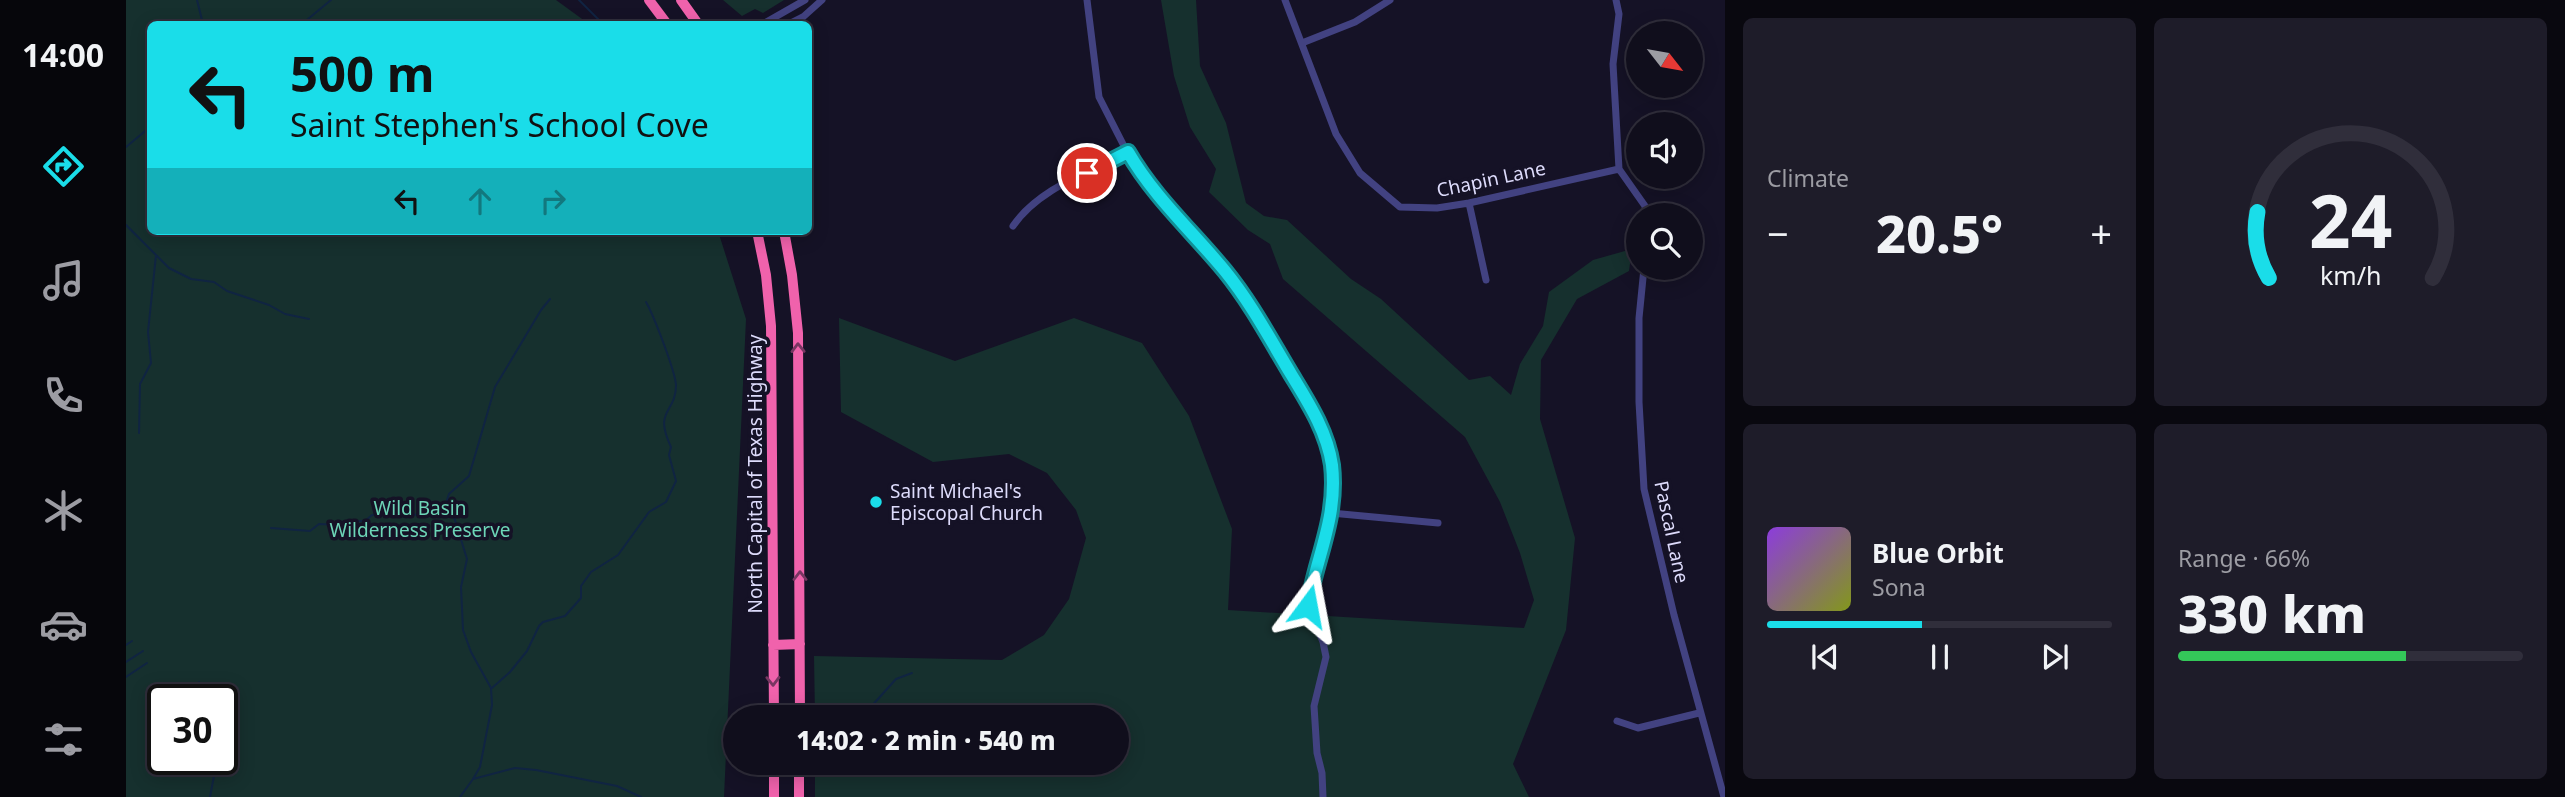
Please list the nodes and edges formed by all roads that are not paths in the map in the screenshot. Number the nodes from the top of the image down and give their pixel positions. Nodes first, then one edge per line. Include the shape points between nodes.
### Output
1 (649, 0) edge
2 (681, 0) edge
3 (807, 0) edge
4 (822, 0) edge
5 (1087, 0) edge
6 (1285, 0) edge
7 (1390, 0) edge
8 (1616, 0) edge
9 (815, 8) junction
10 (790, 9) junction
11 (665, 21) edge
12 (696, 21) edge
13 (768, 21) edge
14 (797, 21) edge
15 (799, 21) edge
16 (1302, 43) junction
17 (1128, 152) junction
18 (1619, 169) junction
19 (1642, 203) edge
20 (1469, 204) junction
21 (1013, 226) dead end
22 (758, 235) edge
23 (785, 235) edge
24 (1486, 280) dead end
25 (1643, 280) edge
26 (1331, 513) junction
27 (1438, 523) dead end
28 (800, 644) junction
29 (773, 645) junction
30 (774, 705) edge
31 (800, 705) edge
32 (1699, 713) junction
33 (1617, 721) dead end
34 (774, 775) edge
35 (799, 775) edge
36 (774, 797) edge
37 (799, 797) edge
38 (1323, 797) edge
39 (1724, 797) edge

1 - 11 highway
2 - 12 highway
3 - 9 street
3 - 10 street
4 - 9 street
5 - 17 street via 1099,97
6 - 16 street, Chapin Lane
7 - 16 street via 1355,22
8 - 18 street via 1619,13 1613,64
9 - 15 street
10 - 13 street
10 - 14 street
16 - 20 street, Chapin Lane via 1336,134 1360,173 1400,207
17 - 21 street via 1039,199
17 - 26 street via 1153,190 1245,298 1319,420 1332,465
18 - 19 street
18 - 20 street, Chapin Lane
20 - 24 street
22 - 29 highway, North Capital of Texas Highway via 771,326
28 -> 23 highway via 798,333
25 - 32 street, Pascal Lane via 1639,402 1644,489
26 - 27 street
26 - 38 street via 1308,606 1326,657 1314,706
28 - 29 highway
28 - 31 highway
29 -> 30 highway, North Capital of Texas Highway
32 - 33 street via 1638,727
32 - 39 street, Pascal Lane
34 - 36 highway
35 - 37 highway

